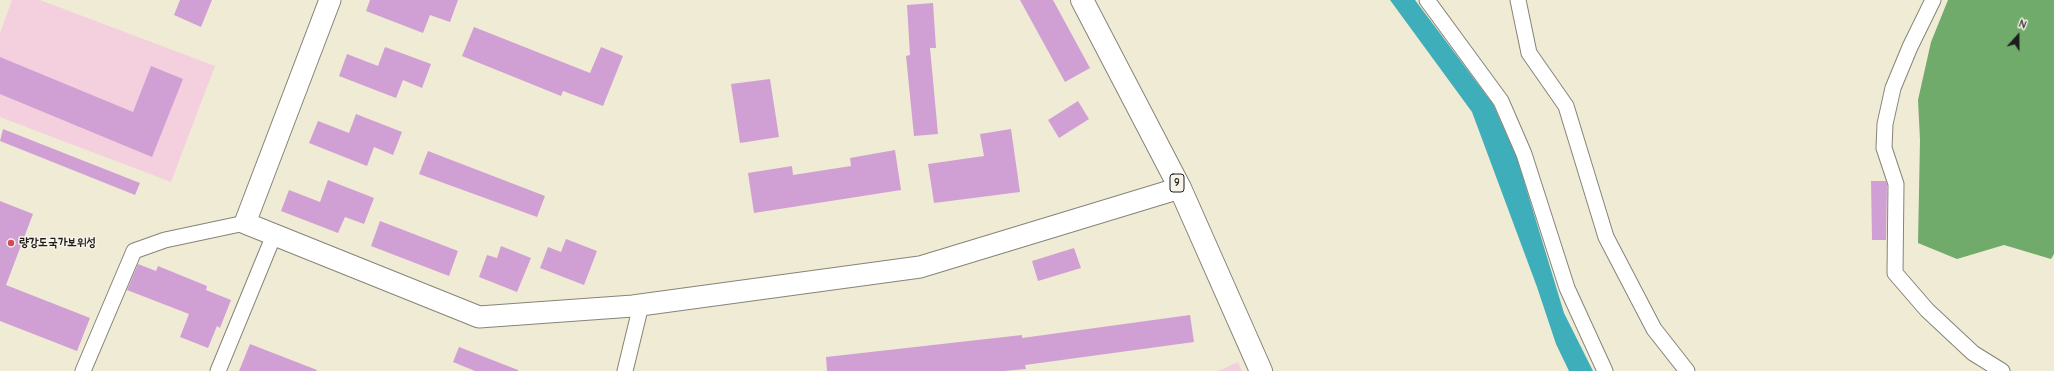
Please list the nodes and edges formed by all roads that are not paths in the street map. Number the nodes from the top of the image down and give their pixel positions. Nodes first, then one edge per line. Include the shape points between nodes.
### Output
1 (330, 0) edge
2 (1082, 0) edge
3 (1427, 0) edge
4 (1518, 0) edge
5 (1933, 0) edge
6 (1180, 188) junction
7 (245, 223) junction
8 (274, 235) junction
9 (641, 305) junction
10 (83, 371) edge
11 (218, 371) edge
12 (625, 371) edge
13 (1261, 371) edge
14 (1605, 371) edge
15 (1687, 371) edge
16 (2002, 371) edge

1 - 7 main road
2 - 6 main road, 9
3 - 14 street via 1501,101 1524,154 1567,288
4 - 15 street via 1529,54 1566,106 1606,237 1654,329
5 - 16 street via 1893,88 1885,124 1884,148 1896,184 1895,273 1926,310 1967,348
6 - 9 main road via 920,267
6 - 13 main road, 9
7 - 8 main road
7 - 10 street via 165,240 134,251
8 - 9 main road via 480,317
8 - 11 street
9 - 12 street

